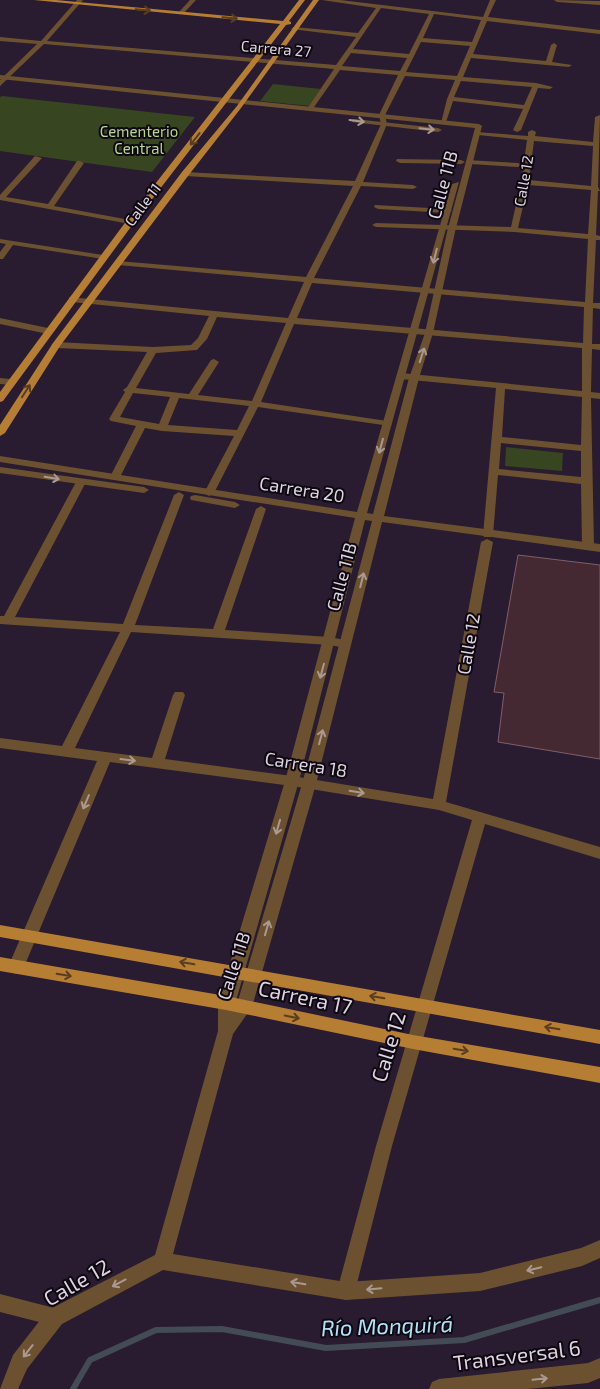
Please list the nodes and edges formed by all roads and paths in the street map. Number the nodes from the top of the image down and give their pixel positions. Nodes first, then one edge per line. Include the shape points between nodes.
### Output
1 (37, 0) edge
2 (192, 0) edge
3 (302, 0) edge
4 (316, 0) edge
5 (325, 0) edge
6 (404, 0) edge
7 (493, 0) edge
8 (557, 0) edge
9 (79, 2) edge
10 (600, 3) edge
11 (379, 7) junction
12 (400, 9) junction
13 (181, 13) junction
14 (432, 13) junction
15 (485, 18) junction
16 (284, 23) junction
17 (296, 27) junction
18 (600, 32) edge
19 (359, 35) junction
20 (0, 39) edge
21 (418, 40) junction
22 (44, 42) junction
23 (474, 44) junction
24 (554, 45) dead end
25 (349, 51) junction
26 (409, 56) junction
27 (470, 56) junction
28 (256, 60) junction
29 (273, 61) junction
30 (548, 63) junction
31 (569, 65) dead end
32 (340, 67) junction
33 (401, 73) junction
34 (3, 77) edge
35 (460, 78) junction
36 (0, 84) edge
37 (536, 85) junction
38 (550, 87) dead end
39 (450, 100) junction
40 (224, 102) junction
41 (241, 104) junction
42 (527, 107) junction
43 (310, 110) junction
44 (382, 115) junction
45 (598, 117) dead end
46 (443, 122) junction
47 (384, 124) junction
48 (474, 130) junction
49 (517, 130) junction
50 (532, 135) junction
51 (598, 142) edge
52 (38, 158) dead end
53 (400, 161) dead end
54 (466, 162) junction
55 (80, 163) dead end
56 (518, 165) dead end
57 (185, 174) junction
58 (525, 182) junction
59 (358, 184) junction
60 (413, 187) dead end
61 (597, 189) edge
62 (1, 198) edge
63 (378, 207) dead end
64 (48, 208) junction
65 (448, 211) junction
66 (130, 222) junction
67 (376, 225) dead end
68 (443, 229) junction
69 (514, 230) junction
70 (0, 241) edge
71 (596, 241) edge
72 (11, 243) junction
73 (596, 256) edge
74 (0, 257) edge
75 (103, 257) junction
76 (118, 263) junction
77 (309, 280) junction
78 (427, 291) junction
79 (440, 292) junction
80 (72, 299) junction
81 (89, 301) junction
82 (589, 305) junction
83 (600, 306) edge
84 (214, 314) junction
85 (0, 321) edge
86 (292, 321) junction
87 (412, 331) junction
88 (48, 332) junction
89 (429, 333) junction
90 (56, 345) junction
91 (587, 345) junction
92 (600, 347) edge
93 (153, 350) junction
94 (214, 362) dead end
95 (401, 376) junction
96 (414, 378) junction
97 (0, 381) edge
98 (11, 382) junction
99 (500, 386) junction
100 (128, 390) junction
101 (176, 394) junction
102 (588, 395) junction
103 (192, 396) junction
104 (600, 396) edge
105 (0, 399) edge
106 (255, 404) junction
107 (387, 424) junction
108 (141, 425) junction
109 (162, 428) junction
110 (0, 432) edge
111 (239, 433) junction
112 (496, 440) junction
113 (586, 448) junction
114 (0, 459) edge
115 (0, 470) edge
116 (493, 471) junction
117 (115, 477) junction
118 (80, 482) junction
119 (586, 482) junction
120 (209, 493) junction
121 (179, 495) junction
122 (261, 509) junction
123 (360, 520) junction
124 (377, 523) junction
125 (487, 538) junction
126 (588, 546) junction
127 (600, 548) edge
128 (600, 555) edge
129 (4, 620) edge
130 (128, 627) junction
131 (217, 635) junction
132 (330, 641) junction
133 (345, 644) junction
134 (179, 695) dead end
135 (0, 743) edge
136 (66, 752) junction
137 (105, 758) junction
138 (157, 764) junction
139 (292, 781) junction
140 (309, 784) junction
141 (439, 805) junction
142 (480, 818) junction
143 (600, 854) edge
144 (0, 932) edge
145 (29, 935) junction
146 (0, 964) edge
147 (16, 967) junction
148 (235, 971) junction
149 (254, 975) junction
150 (226, 1003) junction
151 (425, 1005) junction
152 (244, 1007) junction
153 (226, 1031) junction
154 (600, 1037) edge
155 (413, 1042) junction
156 (600, 1076) edge
157 (600, 1249) edge
158 (162, 1261) junction
159 (346, 1291) junction
160 (0, 1304) edge
161 (55, 1317) junction
162 (600, 1368) edge
163 (8, 1389) edge
164 (439, 1389) edge

1 - 9 main road
2 - 13 street
3 - 16 main road, Calle 11
4 - 17 main road, Calle 11
5 - 11 street
6 - 12 street
7 - 15 street
8 - 10 street
9 -> 13 main road
9 - 22 street
11 - 12 street
11 - 19 street
12 - 14 street
13 -> 16 main road
14 - 15 street
14 - 21 street
15 - 18 street
15 - 23 street
16 - 17 main road
16 - 28 main road, Calle 11
17 - 19 street
17 - 29 main road, Calle 11
19 - 25 street
20 - 22 street, Carrera 27
21 - 23 street
21 - 26 street
22 - 28 street, Carrera 27
22 - 34 street
23 - 27 street
24 - 30 street
25 - 26 street
25 - 32 street
26 - 33 street
27 - 30 street
27 - 35 street
28 - 29 street, Carrera 27
28 - 40 main road, Calle 11
29 - 32 street, Carrera 27
29 - 41 main road, Calle 11
30 - 31 street
32 - 33 street, Carrera 27
32 - 43 street
33 - 35 street, Carrera 27
33 - 44 street
34 - 36 street
34 - 40 street
35 - 37 street, Carrera 27
35 - 39 street
37 - 38 street, Carrera 27
37 - 42 street, Calle 12
39 - 42 street
39 - 46 street
40 - 41 street
40 -> 66 main road, Calle 11
41 - 43 street
41 -> 47 street
41 - 57 main road, Calle 11
42 - 49 street, Calle 12
43 - 44 street
44 - 46 street
44 - 47 street
45 - 51 street
46 - 48 street
47 -> 48 street
47 - 59 street
48 - 49 street
48 - 50 street
48 - 54 street, Calle 11B
49 - 50 street
50 - 51 street
50 - 58 street, Calle 12
51 - 61 street
52 - 62 street
53 - 54 street
54 - 56 street
54 - 65 street, Calle 11B
54 - 68 street, Calle 11B
55 - 64 street
57 - 59 street
57 - 76 main road, Calle 11
58 - 61 street
58 - 69 street, Calle 12
59 - 60 street
59 - 77 street
61 - 71 street
62 - 64 street
63 - 65 street
64 - 66 street
65 - 68 street, Calle 11B
66 - 75 main road, Calle 11
67 - 68 street
68 - 69 street
68 - 71 street
68 -> 78 street, Calle 11B
68 - 79 street, Calle 11B
69 - 71 street
70 - 72 street
71 - 73 street
72 - 74 street
72 - 75 street
73 - 82 street
75 - 80 main road, Calle 11
76 - 77 street
76 - 81 main road, Calle 11
77 - 78 street
77 - 86 street
78 - 79 street
78 - 87 street, Calle 11B
79 - 82 street
79 - 89 street, Calle 11B
80 - 81 street
80 - 88 main road, Calle 11
81 - 84 street
81 - 90 main road, Calle 11
82 - 83 street
82 - 91 street
84 - 86 street
84 - 93 street via 199,345
85 - 88 street
86 - 87 street
86 - 106 street
87 - 89 street
87 - 95 street, Calle 11B
88 - 98 main road, Calle 11
89 - 91 street
96 -> 89 street, Calle 11B
90 - 93 street
110 -> 90 main road, Calle 11
91 - 92 street
91 - 102 street
93 - 100 street
94 - 103 street
95 - 96 street
95 - 107 street, Calle 11B
96 - 99 street
96 - 124 street, Calle 11B
97 - 98 street
98 - 105 main road, Calle 11
99 - 102 street
99 - 112 street, Calle 12
100 - 101 street
100 - 108 street via 114,420
101 - 103 street
101 - 109 street
102 - 104 street
102 - 113 street
103 - 106 street
106 - 107 street
106 - 111 street
107 -> 123 street, Calle 11B
108 - 109 street
108 - 117 street
109 - 111 street
111 - 120 street
112 - 113 street
112 - 116 street, Calle 12
113 - 119 street
114 - 117 street, Carrera 20
115 -> 118 street, Carrera 20
116 - 119 street
116 - 125 street, Calle 12
117 - 120 street, Carrera 20
118 - 121 street, Carrera 20
118 - 129 street
119 - 126 street
120 - 123 street, Carrera 20
121 - 122 street, Carrera 20
121 - 130 street
122 - 123 street, Carrera 20
122 - 131 street
123 - 124 street, Carrera 20
123 - 132 street, Calle 11B
124 - 125 street, Carrera 20
133 -> 124 street, Calle 11B
125 - 126 street, Carrera 20
125 - 128 street, Carrera 20
125 - 141 street, Calle 12
126 - 127 street, Carrera 20
129 - 130 street
130 - 131 street
130 - 136 street
131 - 132 street
132 - 133 street
132 -> 139 street, Calle 11B
140 -> 133 street, Calle 11B
134 - 138 street
135 - 136 street, Carrera 18
136 - 137 street, Carrera 18
137 -> 138 street, Carrera 18
137 -> 145 street
138 - 139 street, Carrera 18
139 - 140 street, Carrera 18
139 -> 148 street, Calle 11B
140 -> 141 street, Carrera 18
149 -> 140 street, Calle 11B
141 - 142 street, Carrera 18
142 - 143 street, Carrera 18
142 - 151 street, Calle 12
144 - 145 main road, Carrera 17
145 - 147 street
148 -> 145 main road, Carrera 17
146 - 147 main road, Carrera 17
147 -> 150 main road, Carrera 17
148 - 149 main road, Carrera 17
148 - 150 street, Calle 11B
151 -> 149 main road, Carrera 17
149 - 152 street, Calle 11B
150 - 152 main road, Carrera 17
150 - 153 street, Calle 11B
154 -> 151 main road, Carrera 17
151 - 155 street, Calle 12
152 - 153 street, Calle 11B
152 -> 155 main road, Carrera 17
153 - 158 street, Calle 11B
155 -> 156 main road, Carrera 17
155 - 159 street, Calle 12
157 -> 159 street via 582,1257 480,1282
159 -> 158 street
158 -> 161 street, Calle 12
160 - 161 street
161 -> 163 street, Calle 12 via 20,1362
164 -> 162 street, Transversal 6 via 588,1373

